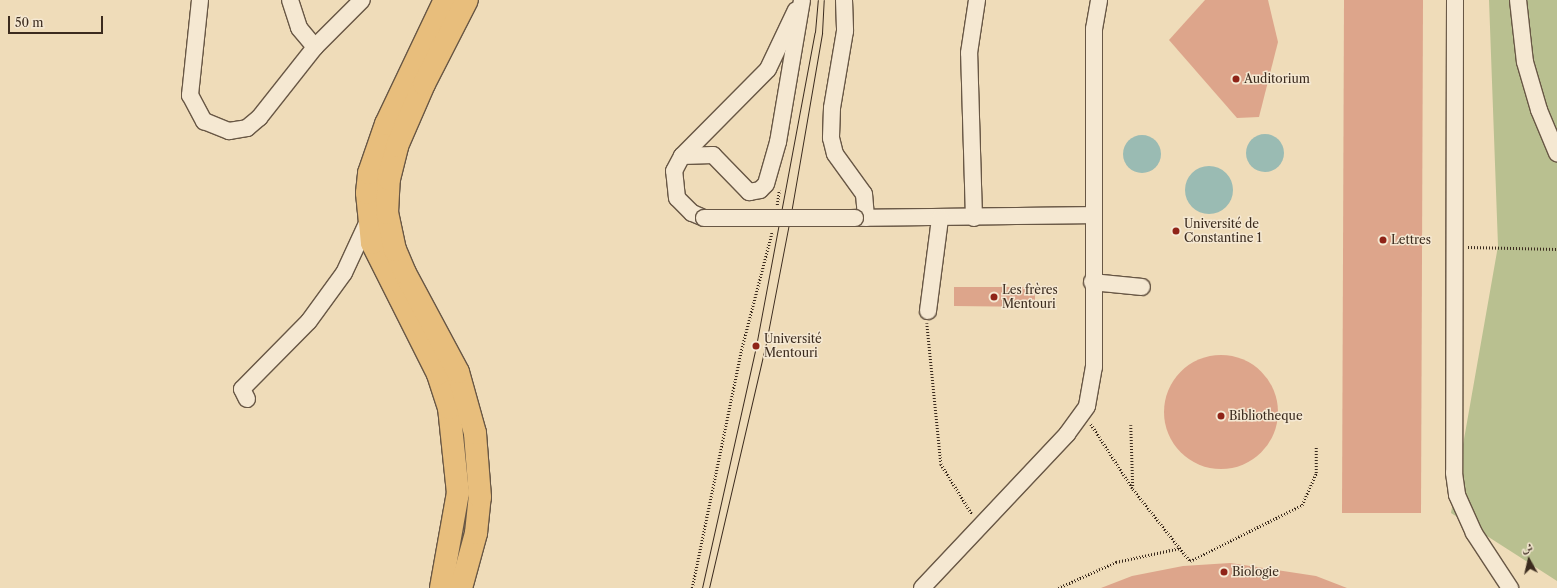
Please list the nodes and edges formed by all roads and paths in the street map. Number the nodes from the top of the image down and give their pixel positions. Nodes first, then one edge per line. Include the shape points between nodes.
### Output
1 (200, 0) edge
2 (290, 0) edge
3 (362, 0) edge
4 (445, 0) edge
5 (467, 0) edge
6 (481, 0) edge
7 (802, 0) edge
8 (844, 0) edge
9 (977, 0) edge
10 (1099, 0) edge
11 (1455, 0) edge
12 (1518, 0) edge
13 (315, 48) junction
14 (397, 146) junction
15 (1557, 153) edge
16 (682, 156) junction
17 (780, 185) dead end
18 (775, 214) dead end
19 (1093, 216) junction
20 (860, 218) junction
21 (940, 218) junction
22 (974, 218) junction
23 (369, 220) junction
24 (773, 228) dead end
25 (1453, 247) junction
26 (1557, 249) edge
27 (1092, 282) junction
28 (1142, 287) dead end
29 (928, 311) joint
30 (246, 399) dead end
31 (1084, 413) junction
32 (1132, 425) dead end
33 (1316, 446) dead end
34 (1133, 489) junction
35 (979, 525) junction
36 (1180, 548) junction
37 (442, 588) edge
38 (461, 588) edge
39 (692, 588) edge
40 (922, 588) edge
41 (1058, 588) edge
42 (1510, 588) edge

1 - 13 street via 190,95 198,114 220,130 246,128 259,118
2 - 13 street via 299,28
3 - 13 street
4 - 23 highway via 418,52 374,155 367,193
5 - 14 highway via 424,84
6 - 14 highway via 428,102
7 - 16 street via 768,69
7 - 16 street via 778,142 766,184 760,190 749,192 713,154
8 - 20 street via 845,31 832,108 831,138 835,154 864,194
9 - 22 street via 970,53
10 - 19 street via 1094,29
11 - 25 street
12 - 15 street via 1525,62 1538,110
14 - 38 highway via 389,179 387,213 395,250 458,372 475,433 480,496 476,533
16 - 20 street, bridge via 674,171 674,192 681,205 704,218
17 - 18 path
19 - 22 street
19 - 27 street
20 - 21 street
21 - 22 street
21 - 29 street
23 - 30 street via 344,273 309,321 242,389
23 - 37 highway via 375,250 438,374 449,408 458,493
24 - 39 path via 742,347 719,471
25 - 26 path
25 - 42 street via 1454,472 1457,495 1474,533
27 - 28 street
27 - 31 street via 1094,367
29 - 35 path via 941,464
31 - 34 path
31 - 35 street
32 - 34 path
33 - 36 path via 1316,473 1302,505 1190,561
34 - 36 path
35 - 40 street
36 - 41 path via 1116,562

